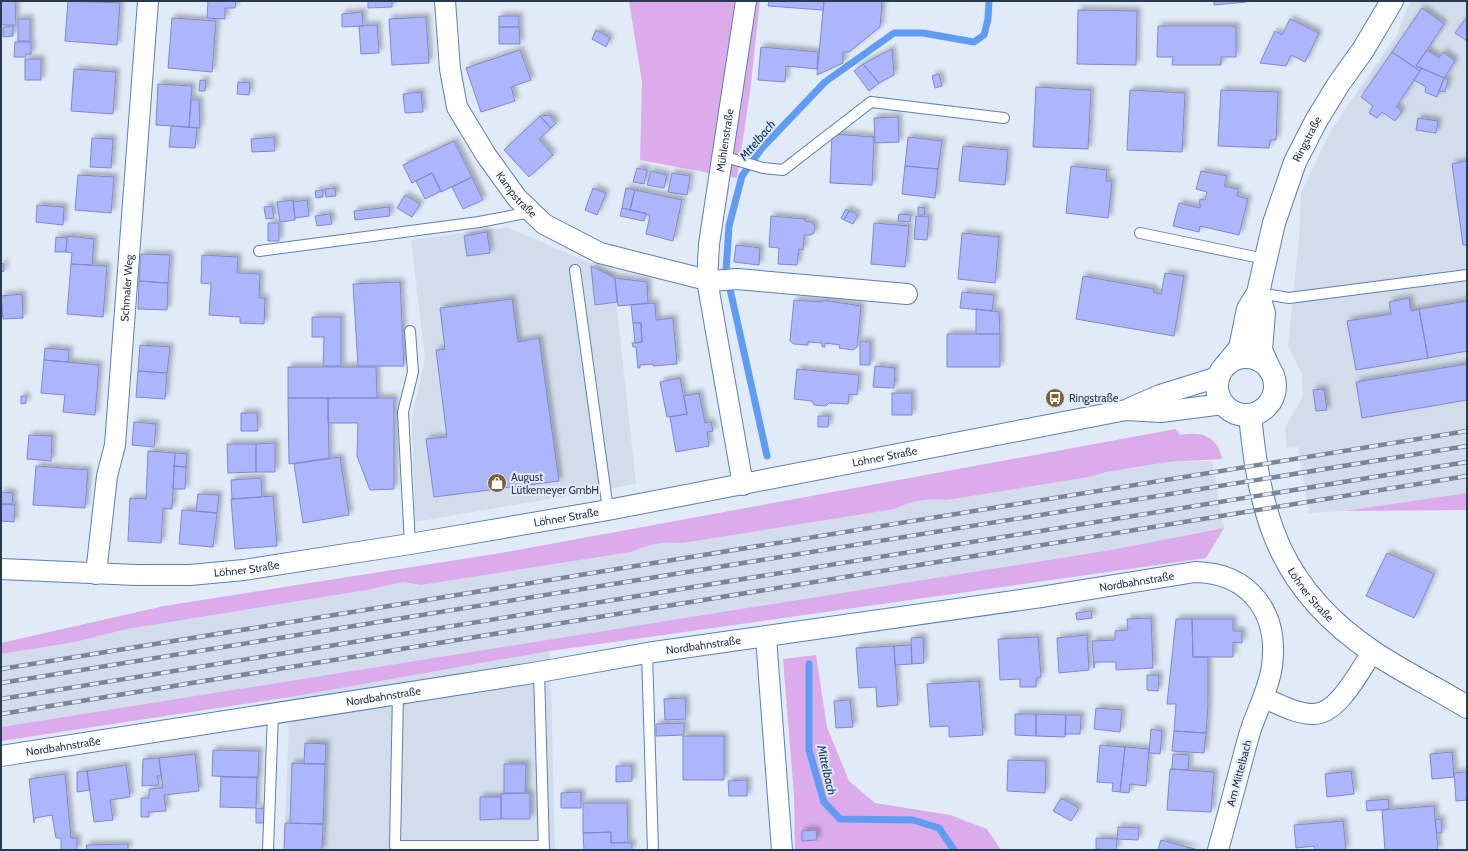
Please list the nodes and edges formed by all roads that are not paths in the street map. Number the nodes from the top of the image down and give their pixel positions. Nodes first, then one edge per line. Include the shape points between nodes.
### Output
1 (148, 1) edge
2 (445, 1) edge
3 (746, 1) edge
4 (1392, 1) edge
5 (1004, 118) dead end
6 (729, 157) junction
7 (531, 212) junction
8 (1140, 232) dead end
9 (259, 251) dead end
10 (1265, 259) junction
11 (576, 270) dead end
12 (1467, 275) edge
13 (709, 281) junction
14 (1258, 293) junction
15 (907, 294) dead end
16 (410, 331) dead end
17 (1270, 370) junction
18 (1222, 371) junction
19 (1223, 404) junction
20 (1126, 410) junction
21 (1250, 415) junction
22 (743, 485) junction
23 (608, 510) junction
24 (410, 544) junction
25 (1, 569) edge
26 (96, 574) junction
27 (766, 637) junction
28 (1373, 651) junction
29 (647, 653) junction
30 (539, 672) junction
31 (398, 693) junction
32 (1264, 698) junction
33 (1467, 707) edge
34 (273, 713) junction
35 (1, 756) edge
36 (544, 848) edge
37 (268, 850) edge
38 (653, 850) edge
39 (782, 850) edge
40 (1218, 850) edge

1 - 26 street, Schmaler Weg via 115,445 107,476
2 - 7 street, Kampstraße via 450,69 457,107 486,155 517,198
3 - 6 street, Mühlenstraße
4 - 10 street, Ringstraße via 1316,121 1295,162 1274,223
5 - 6 lane via 871,102 783,170 763,168
6 - 13 street, Mühlenstraße via 709,244
7 - 9 lane via 479,222
7 - 13 street, Kampstraße via 544,224 600,253
8 - 10 lane
10 - 14 street, Ringstraße
11 - 23 lane
12 - 14 lane via 1289,298
13 - 15 street via 737,279
13 - 22 street, Mühlenstraße
14 - 17 street, Ringstraße via 1264,313 1261,350
14 - 18 street, Ringstraße via 1248,309 1240,348
16 - 24 lane via 413,372 403,412
17 - 18 street via 1263,363 1249,358 1234,360
17 - 21 street via 1275,389 1272,398 1267,406
18 - 19 street via 1217,387 1218,396
18 - 20 street, Löhner Straße
19 - 20 street, Löhner Straße via 1161,412
19 - 21 street via 1239,414
20 - 22 street, Löhner Straße
21 - 28 street, Löhner Straße via 1259,484 1271,529 1281,552 1304,591 1341,627
22 - 23 street, Löhner Straße
23 - 24 street, Löhner Straße
24 - 26 street, Löhner Straße via 244,570 190,575
25 - 26 street, Löhner Straße
27 - 29 street, Nordbahnstraße
27 - 32 street, Nordbahnstraße via 1195,572 1210,572 1240,584 1262,604 1272,635 1272,665
27 - 39 street
28 - 32 street via 1342,698 1327,710 1315,714 1301,713
28 - 33 street, Löhner Straße
29 - 30 street, Nordbahnstraße
29 - 38 lane
30 - 31 street, Nordbahnstraße
30 - 36 lane
31 - 34 street, Nordbahnstraße
31 - 36 lane via 395,846
32 - 40 street, Am Mittelbach via 1251,730
34 - 35 street, Nordbahnstraße
34 - 37 lane

